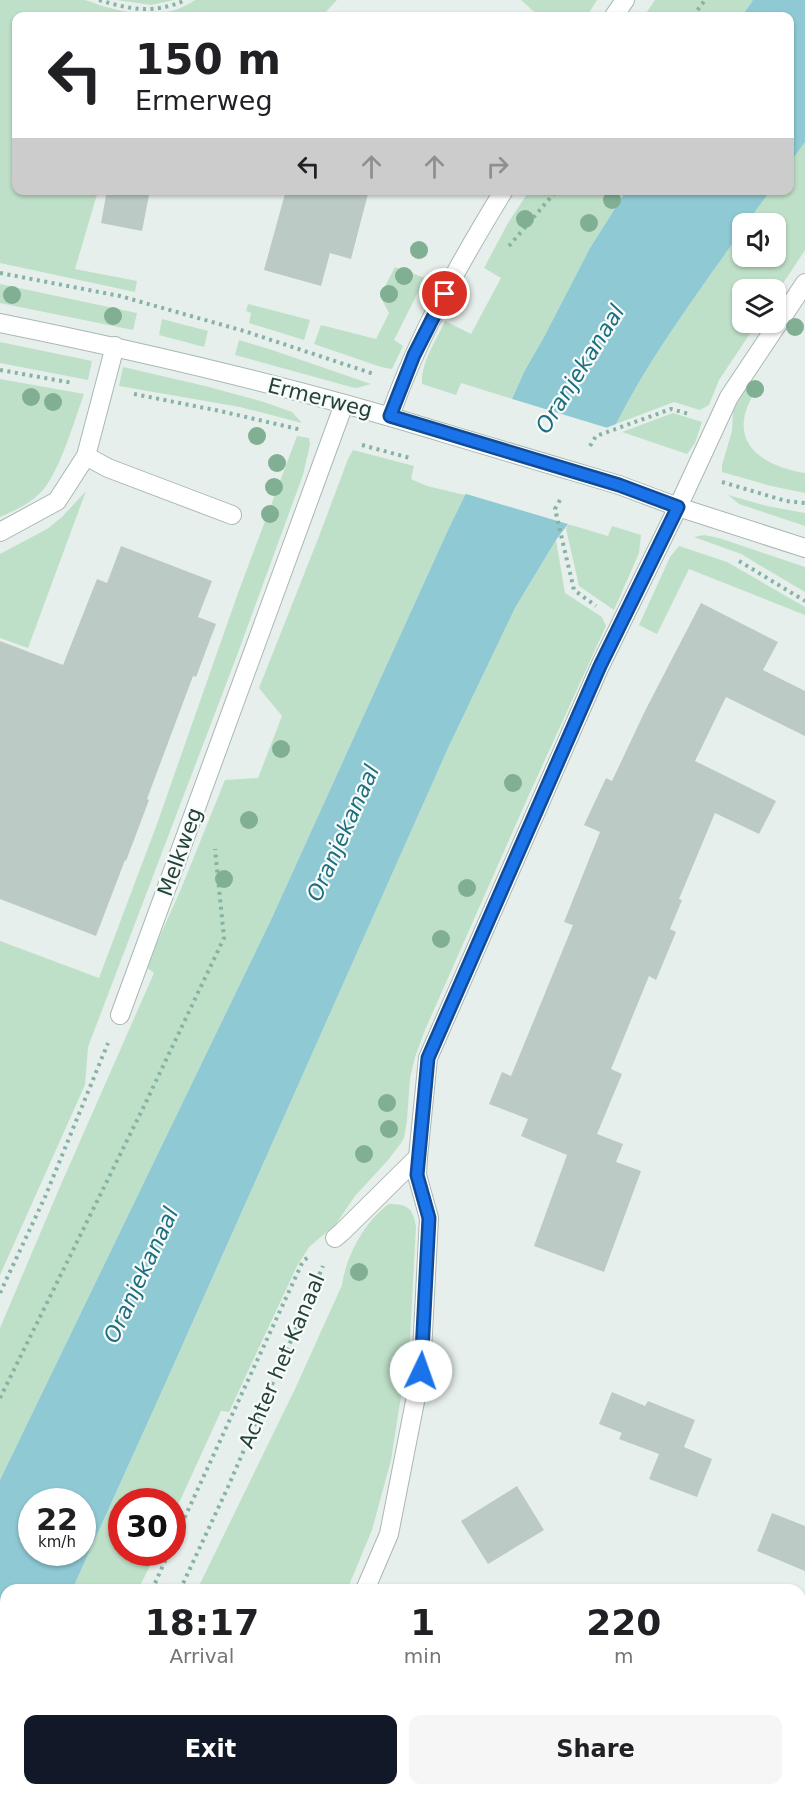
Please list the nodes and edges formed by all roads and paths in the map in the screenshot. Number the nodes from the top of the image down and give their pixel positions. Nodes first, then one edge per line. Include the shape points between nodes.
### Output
1 (99, 0) edge
2 (186, 0) edge
3 (501, 195) edge
4 (0, 273) edge
5 (805, 283) edge
6 (0, 323) edge
7 (115, 346) junction
8 (0, 370) edge
9 (401, 384) junction
10 (105, 388) junction
11 (344, 404) junction
12 (671, 409) dead end
13 (390, 416) junction
14 (596, 436) dead end
15 (332, 438) junction
16 (376, 449) dead end
17 (86, 456) junction
18 (410, 459) dead end
19 (678, 507) junction
20 (555, 509) dead end
21 (232, 515) dead end
22 (0, 532) edge
23 (805, 548) edge
24 (574, 590) dead end
25 (215, 846) dead end
26 (120, 1015) joint
27 (418, 1157) junction
28 (335, 1238) junction
29 (0, 1293) edge
30 (0, 1398) edge
31 (186, 1515) edge
32 (163, 1566) edge
33 (155, 1584) edge
34 (183, 1584) edge
35 (367, 1584) edge

1 - 2 path via 156,9
3 - 9 street via 466,251
4 - 9 path, Ermerweg via 120,296 244,331
5 - 19 street via 729,397
6 - 7 street, Ermerweg
7 - 10 street
7 - 11 street, Ermerweg
8 - 10 path
9 - 13 street
10 - 15 path
10 - 17 street
11 - 13 street, Ermerweg
11 - 15 street, Melkweg
12 - 14 path
13 - 19 street, Ermerweg, bridge via 619,485
15 - 26 street, Melkweg
16 - 18 path
17 - 21 street
17 - 22 street via 57,501
19 - 23 street, Ermerweg
19 - 27 street via 600,666 428,1058
20 - 24 path
25 - 30 path via 224,938
26 - 29 path via 45,1197
27 - 28 street
27 - 35 street via 417,1175 429,1218 421,1371 389,1534
28 - 31 path via 303,1261
28 - 34 path, Achter het Kanaal
32 - 33 path

